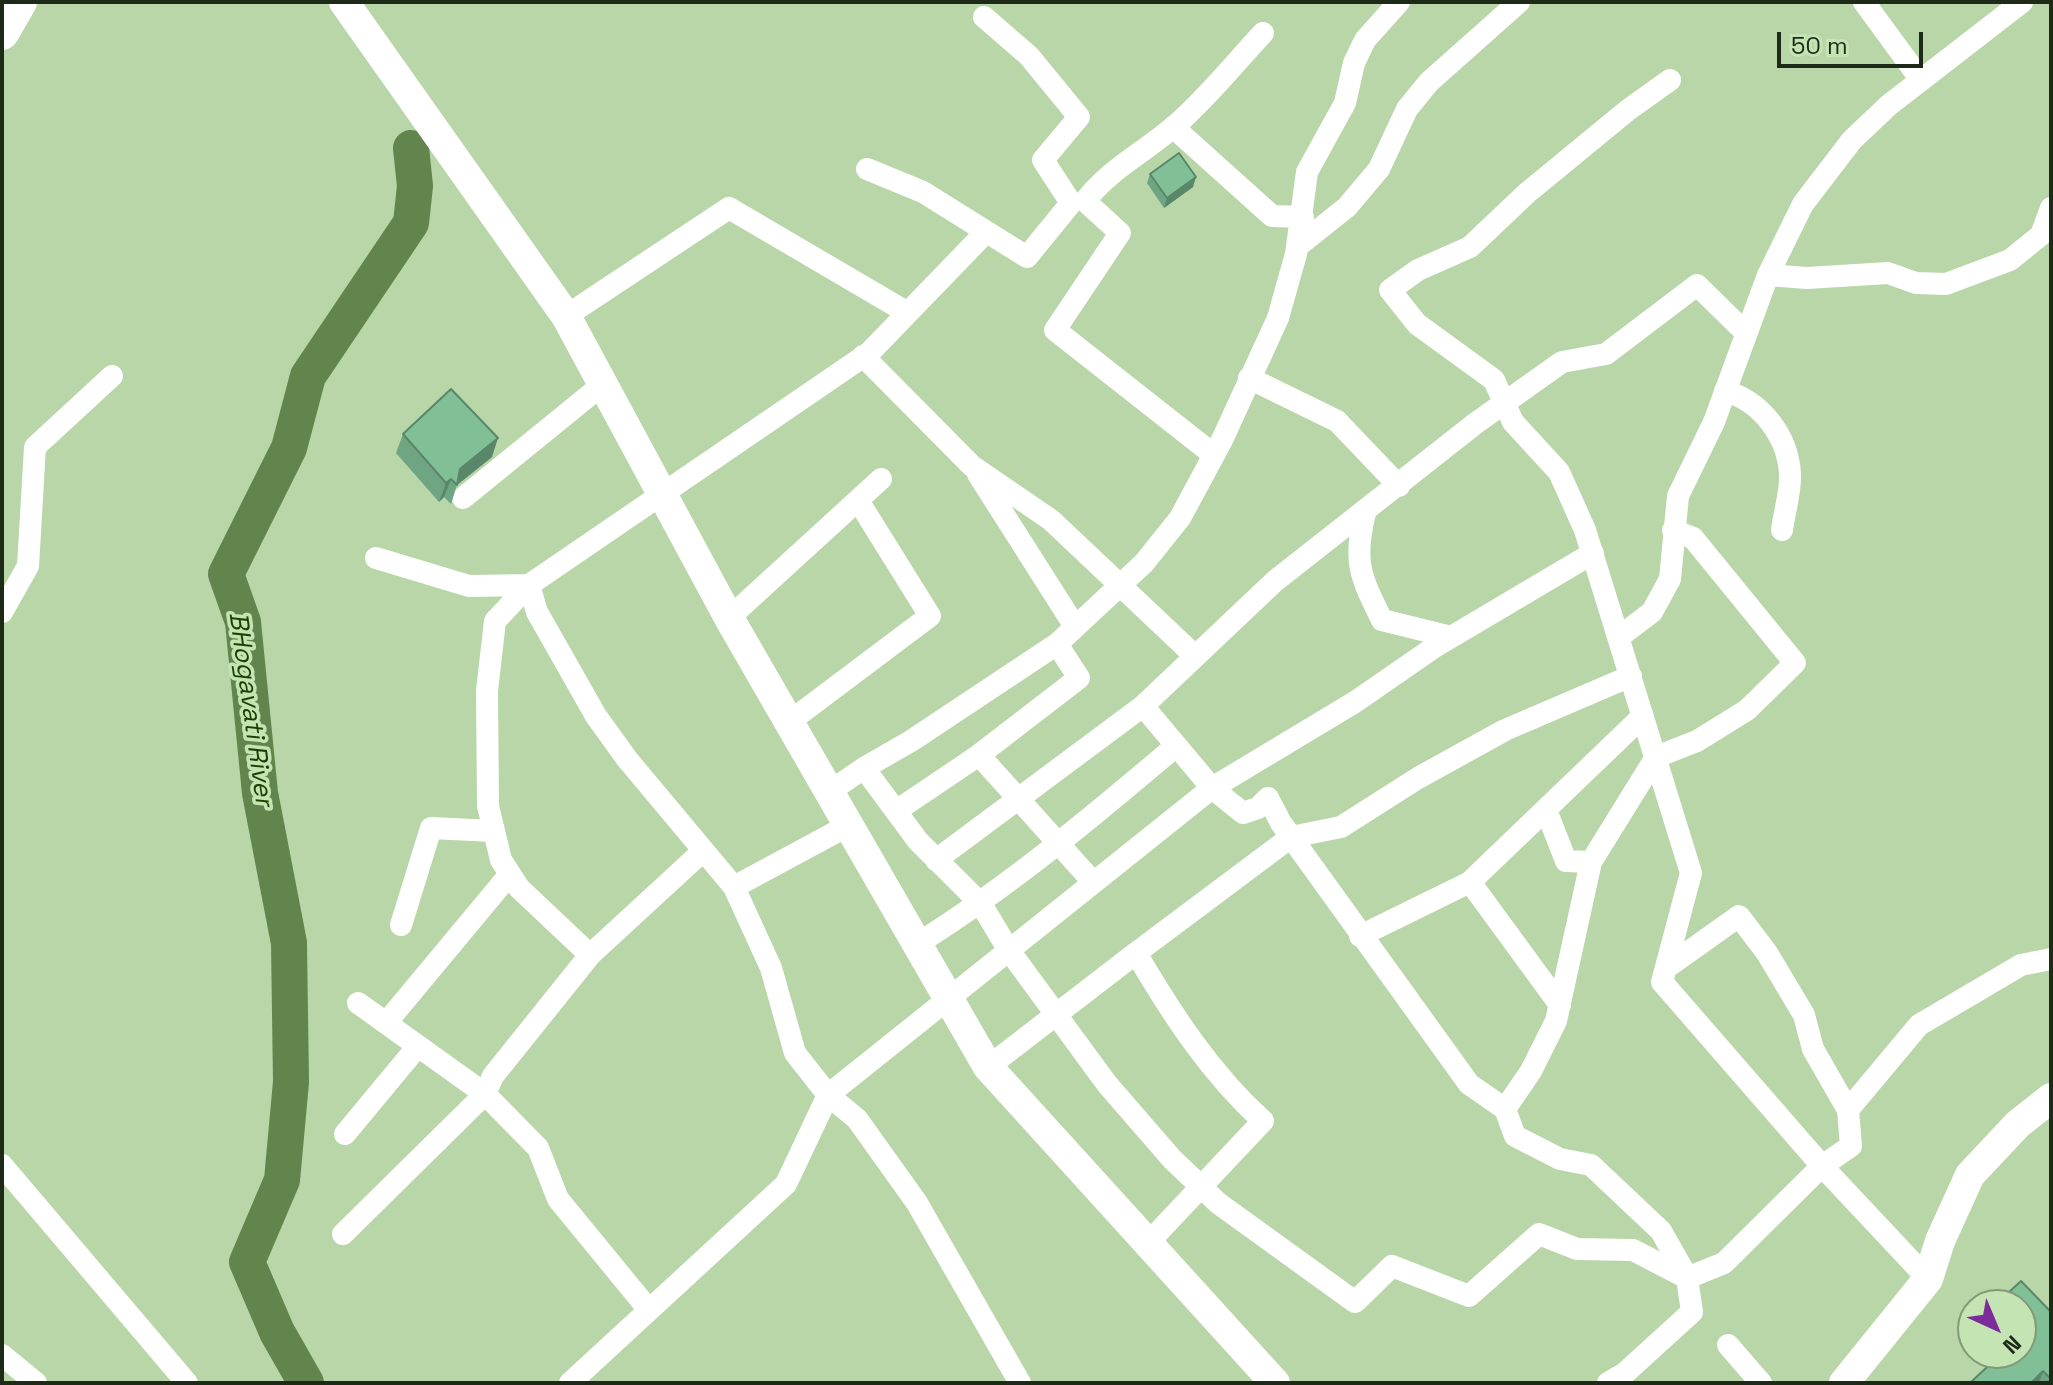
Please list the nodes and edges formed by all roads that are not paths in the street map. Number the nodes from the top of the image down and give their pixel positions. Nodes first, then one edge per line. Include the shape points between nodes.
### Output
1 (344, 2) edge
2 (1399, 2) edge
3 (1519, 2) edge
4 (1864, 2) edge
5 (2022, 2) edge
6 (984, 17) dead end
7 (1263, 33) dead end
8 (1670, 80) dead end
9 (1921, 80) junction
10 (1173, 127) junction
11 (867, 169) dead end
12 (2051, 208) edge
13 (1303, 217) junction
14 (986, 232) junction
15 (1298, 246) junction
16 (1768, 275) junction
17 (908, 313) junction
18 (566, 316) junction
19 (1745, 332) junction
20 (863, 356) junction
21 (112, 376) dead end
22 (1249, 378) junction
23 (602, 385) junction
24 (1725, 391) junction
25 (1505, 404) junction
26 (1214, 455) junction
27 (972, 466) junction
28 (881, 479) dead end
29 (1399, 486) junction
30 (660, 492) junction
31 (463, 498) dead end
32 (859, 502) junction
33 (1365, 513) junction
34 (1673, 530) junction
35 (1782, 530) dead end
36 (1593, 553) junction
37 (376, 558) dead end
38 (1121, 584) junction
39 (529, 585) junction
40 (2, 612) edge
41 (729, 618) junction
42 (1074, 625) junction
43 (1451, 637) junction
44 (1619, 637) junction
45 (1057, 644) junction
46 (1195, 656) junction
47 (1631, 676) junction
48 (1143, 706) junction
49 (1643, 716) junction
50 (789, 722) junction
51 (1176, 746) junction
52 (979, 755) junction
53 (1656, 757) junction
54 (864, 768) junction
55 (1212, 788) junction
56 (829, 792) junction
57 (1017, 797) junction
58 (1546, 810) junction
59 (896, 811) junction
60 (849, 825) junction
61 (494, 831) junction
62 (1291, 837) junction
63 (1059, 845) junction
64 (703, 851) junction
65 (936, 860) junction
66 (1591, 862) junction
67 (510, 874) junction
68 (1093, 882) junction
69 (1470, 882) junction
70 (734, 887) junction
71 (981, 904) junction
72 (401, 925) dead end
73 (1360, 936) junction
74 (917, 944) junction
75 (1008, 949) junction
76 (1136, 953) junction
77 (590, 955) junction
78 (2051, 959) edge
79 (1666, 968) junction
80 (947, 997) junction
81 (358, 1003) dead end
82 (1560, 1005) junction
83 (1058, 1014) junction
84 (386, 1023) junction
85 (418, 1046) junction
86 (988, 1067) junction
87 (485, 1094) junction
88 (828, 1095) junction
89 (2051, 1098) edge
90 (1505, 1109) junction
91 (1848, 1110) junction
92 (345, 1134) dead end
93 (2, 1165) edge
94 (1822, 1166) junction
95 (1201, 1186) junction
96 (343, 1234) dead end
97 (1148, 1243) junction
98 (1687, 1278) junction
99 (1928, 1279) junction
100 (649, 1310) junction
101 (1728, 1345) dead end
102 (2, 1355) edge
103 (36, 1383) edge
104 (187, 1383) edge
105 (570, 1383) edge
106 (1020, 1383) edge
107 (1275, 1383) edge
108 (1608, 1383) edge
109 (1761, 1383) edge
110 (1844, 1383) edge

1 - 18 street
2 - 13 street via 1365,40 1354,63 1345,103 1307,172
3 - 15 street via 1429,82 1407,109 1379,169 1347,207
4 - 9 street
5 - 9 street
6 - 14 street via 1029,56 1079,117 1043,160 1071,203 1027,257
7 - 10 street
8 - 25 street via 1527,193 1470,247 1418,270 1390,290 1417,324 1494,380
9 - 16 street via 1852,140 1829,169 1803,204
10 - 13 street via 1272,216
10 - 26 street via 1105,175 1085,201 1120,233 1055,330
11 - 14 street via 923,192
12 - 16 street via 2041,235 2010,260 1946,284 1916,283 1888,273
13 - 15 street
14 - 17 street
15 - 22 street via 1278,318
16 - 19 street
17 - 18 street via 729,208
17 - 20 street
18 - 23 street
19 - 24 street
19 - 25 street via 1697,285 1606,354 1562,362
20 - 27 street
20 - 30 street via 755,434
21 - 40 street via 35,447 28,566
22 - 26 street
22 - 29 street via 1337,421
23 - 30 street
23 - 31 street
24 - 34 street via 1678,496
24 - 35 street via 1745,396 1776,429 1790,474
25 - 29 street
25 - 36 street via 1513,422 1559,472
26 - 38 street via 1180,518
27 - 38 street via 1051,520
27 - 42 street
28 - 32 street
29 - 33 street
30 - 39 street
30 - 41 street
32 - 41 street
32 - 50 street via 930,616
33 - 43 street via 1356,548 1365,586 1382,620
33 - 46 street via 1275,581
34 - 44 street via 1670,579 1652,612
34 - 53 street via 1693,538 1795,663 1747,710 1697,741
36 - 43 street
36 - 44 street
37 - 39 street via 469,586
38 - 42 street
38 - 46 street
39 - 61 street via 495,621 487,691 488,806
39 - 64 street via 537,612 596,716
41 - 50 street
42 - 45 street
43 - 55 street
44 - 47 street
45 - 52 street via 1079,678
45 - 54 street
46 - 48 street
47 - 49 street
47 - 62 street via 1505,730 1341,827
48 - 51 street
48 - 57 street
49 - 53 street
49 - 58 street
50 - 56 street
51 - 55 street
51 - 63 street
52 - 57 street
52 - 59 street
53 - 66 street
53 - 79 street via 1691,873
54 - 56 street
54 - 59 street
55 - 62 street via 1243,813 1268,798
55 - 68 street
56 - 60 street
57 - 63 street
57 - 65 street
58 - 66 street via 1566,861
58 - 69 street
59 - 65 street
60 - 70 street
60 - 74 street
61 - 67 street
61 - 72 street via 431,828
62 - 73 street
62 - 76 street
63 - 68 street
63 - 71 street
64 - 70 street
64 - 77 street
65 - 71 street
66 - 82 street
67 - 77 street
67 - 84 street
68 - 75 street
69 - 73 street
69 - 82 street
70 - 88 street via 771,968 795,1053
71 - 74 street
71 - 75 street
73 - 90 street via 1469,1084
74 - 80 street
75 - 80 street
75 - 83 street
76 - 83 street
76 - 95 street via 1189,1037 1234,1095 1263,1121
77 - 87 street via 493,1076
78 - 91 street via 2021,965 1919,1025
79 - 91 street via 1739,916 1804,1015 1813,1049
79 - 94 street via 1662,982
80 - 86 street
80 - 88 street
81 - 84 street
82 - 90 street via 1531,1071
83 - 86 street
83 - 95 street via 1107,1084
84 - 85 street
85 - 87 street
85 - 92 street
86 - 97 street
87 - 96 street
87 - 100 street via 538,1148 558,1199
88 - 100 street via 786,1184
88 - 106 street via 857,1119 917,1203
89 - 99 street via 1970,1175
90 - 98 street via 1515,1136 1560,1159 1591,1165 1661,1231
91 - 94 street via 1851,1146
93 - 104 street
94 - 98 street via 1724,1263
94 - 99 street
95 - 97 street
95 - 98 street via 1355,1302 1392,1266 1469,1296 1539,1234 1577,1249 1633,1250
97 - 107 street
98 - 108 street via 1692,1312
99 - 110 street
100 - 105 street
101 - 109 street
102 - 103 street

